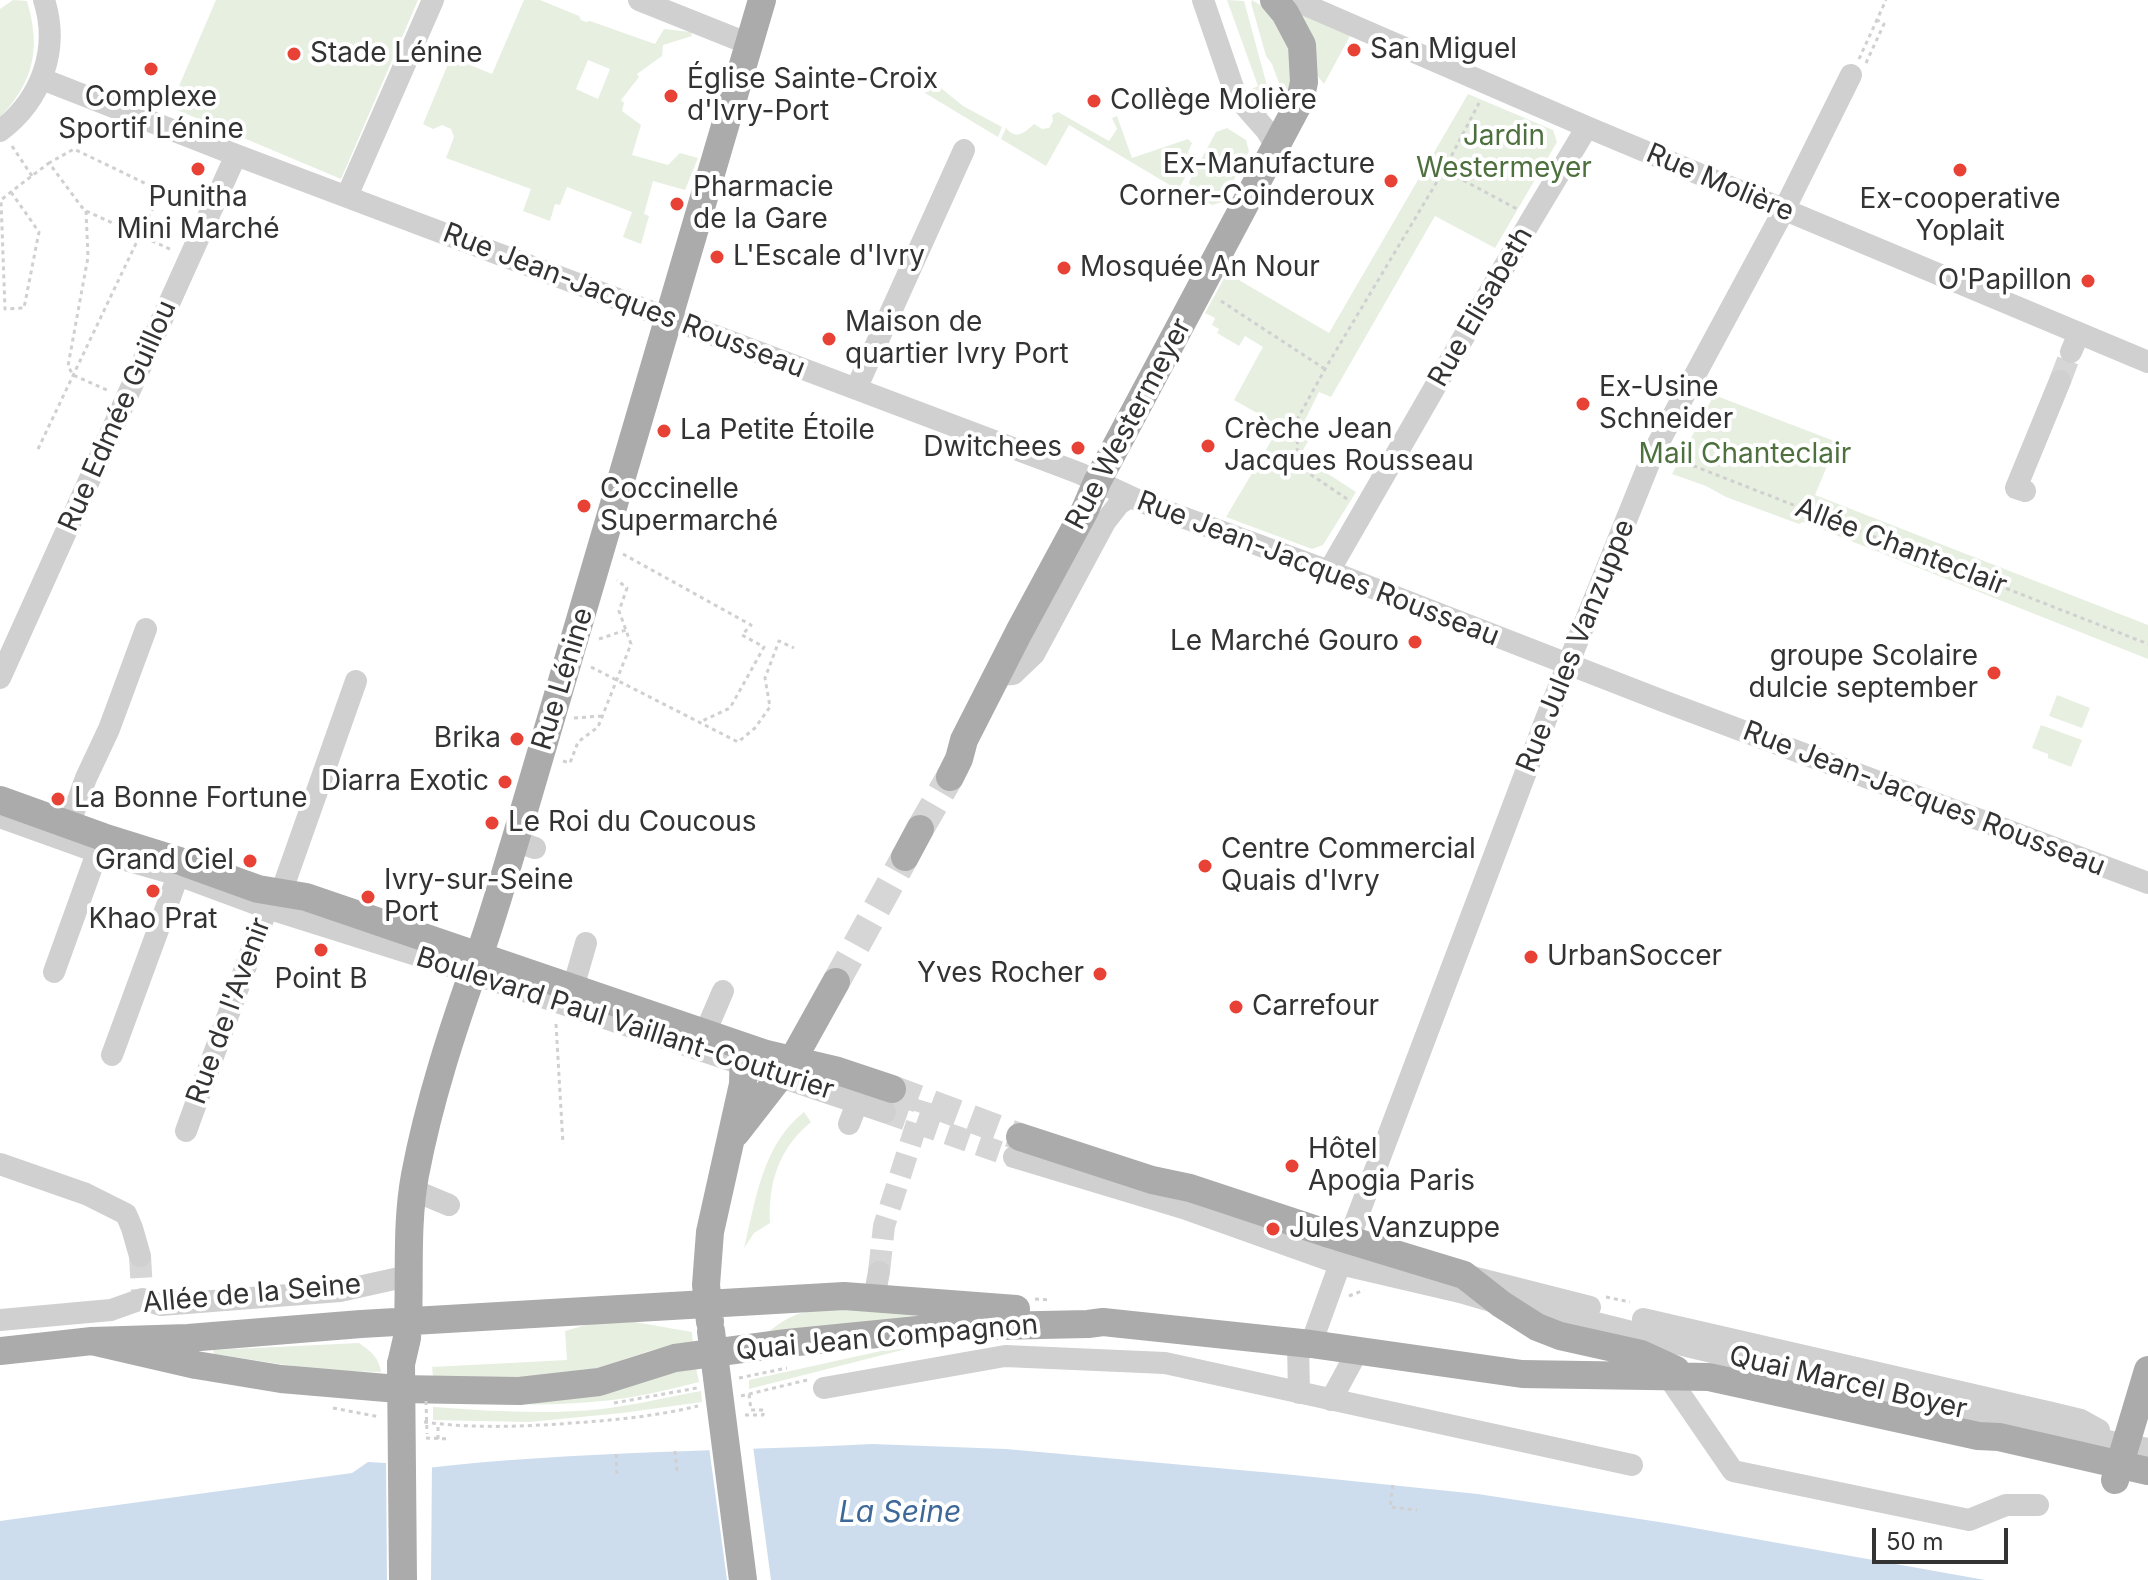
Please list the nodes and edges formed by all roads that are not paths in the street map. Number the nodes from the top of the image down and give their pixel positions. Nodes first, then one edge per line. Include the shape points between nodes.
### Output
1 (44, 0) edge
2 (433, 0) edge
3 (639, 0) edge
4 (762, 0) edge
5 (1203, 0) edge
6 (1274, 0) edge
7 (1294, 0) edge
8 (741, 47) junction
9 (1855, 68) road end
10 (42, 79) junction
11 (1587, 127) junction
12 (0, 131) edge
13 (1276, 146) junction
14 (964, 150) dead end
15 (236, 155) junction
16 (347, 196) junction
17 (1784, 210) junction
18 (668, 319) junction
19 (2148, 362) edge
20 (2060, 381) tunnel mouth
21 (856, 389) junction
22 (1097, 482) junction
23 (2025, 491) dead end
24 (1130, 497) junction
25 (1329, 571) junction
26 (146, 629) dead end
27 (1569, 666) junction
28 (998, 675) junction
29 (0, 678) edge
30 (356, 681) dead end
31 (950, 777) tunnel mouth
32 (0, 800) edge
33 (0, 817) edge
34 (69, 825) junction
35 (920, 829) tunnel mouth
36 (100, 845) junction
37 (905, 857) tunnel mouth
38 (180, 868) junction
39 (2148, 883) edge
40 (274, 897) junction
41 (586, 943) dead end
42 (476, 964) junction
43 (54, 972) dead end
44 (836, 982) tunnel mouth
45 (723, 991) dead end
46 (564, 994) junction
47 (705, 1033) junction
48 (112, 1055) dead end
49 (764, 1063) junction
50 (858, 1090) junction
51 (888, 1100) tunnel mouth
52 (849, 1124) dead end
53 (186, 1131) dead end
54 (1017, 1147) tunnel mouth
55 (0, 1164) edge
56 (413, 1190) junction
57 (449, 1205) dead end
58 (1344, 1251) junction
59 (140, 1256) tunnel mouth
60 (1464, 1275) junction
61 (408, 1276) junction
62 (708, 1303) junction
63 (1501, 1304) junction
64 (1575, 1311) junction
65 (975, 1316) junction
66 (0, 1320) edge
67 (408, 1322) junction
68 (1103, 1322) junction
69 (337, 1326) junction
70 (92, 1341) junction
71 (1304, 1344) junction
72 (0, 1351) edge
73 (1357, 1352) junction
74 (401, 1364) junction
75 (1677, 1376) junction
76 (2144, 1382) edge
77 (824, 1388) dead end
78 (1299, 1393) junction
79 (1331, 1400) junction
80 (2127, 1459) edge
81 (1632, 1465) dead end
82 (2148, 1471) edge
83 (2148, 1488) edge
84 (2038, 1505) dead end
85 (403, 1580) edge
86 (743, 1580) edge

1 - 10 street via 50,34
2 - 16 street
3 - 8 street
4 - 8 main road, Rue Lénine
5 - 13 street via 1236,96
6 - 13 main road, Rue Westermeyer via 1295,30 1304,63 1300,101
7 - 11 street, Rue Molière
8 - 18 main road, Rue Lénine
9 - 17 street, Rue Jules Vanzuppe
10 - 12 street via 30,102
10 - 15 street, Rue Jean-Jacques Rousseau
11 - 17 street, Rue Molière
11 - 25 street, Rue Elisabeth
13 - 22 main road, Rue Westermeyer
14 - 21 street
15 - 16 street, Rue Jean-Jacques Rousseau
15 - 29 street, Rue Edmée Guillou
16 - 18 street, Rue Jean-Jacques Rousseau
17 - 19 street, Rue Molière via 2075,342
17 - 27 street, Rue Jules Vanzuppe via 1654,451
18 - 21 street, Rue Jean-Jacques Rousseau
18 - 42 main road, Rue Lénine via 525,845
20 - 23 street via 2050,421 2016,488
21 - 22 street, Rue Jean-Jacques Rousseau
22 - 24 street, Rue Jean-Jacques Rousseau
22 - 28 main road, Rue Westermeyer
24 - 25 street, Rue Jean-Jacques Rousseau
24 - 28 street, Rue Westermeyer via 1105,522 1034,654 1013,674
25 - 27 street, Rue Jean-Jacques Rousseau
26 - 34 street
27 - 39 street, Rue Jean-Jacques Rousseau
27 - 58 street, Rue Jules Vanzuppe
28 - 31 main road, Rue Westermeyer
30 - 40 street, Rue de l'Avenir
32 - 34 main road, Boulevard Paul Vaillant-Couturier
33 - 36 street, Boulevard Paul Vaillant-Couturier
34 - 36 main road, Boulevard Paul Vaillant-Couturier
35 - 37 main road
36 - 38 main road, Boulevard Paul Vaillant-Couturier
36 - 43 street
38 - 40 main road, Boulevard Paul Vaillant-Couturier
38 - 48 street
40 - 42 main road, Boulevard Paul Vaillant-Couturier via 306,897
40 - 53 street, Rue de l'Avenir
41 - 46 street
42 - 46 main road, Boulevard Paul Vaillant-Couturier
42 - 56 main road, Rue Lénine via 435,1096
44 - 49 main road
45 - 47 street
46 - 47 main road, Boulevard Paul Vaillant-Couturier
46 - 49 street, Boulevard Paul Vaillant-Couturier
47 - 49 main road, Boulevard Paul Vaillant-Couturier
49 - 50 main road, Boulevard Paul Vaillant-Couturier via 838,1071
49 - 62 main road via 743,1084 710,1232
50 - 51 main road, Boulevard Paul Vaillant-Couturier
50 - 52 street
54 - 58 main road via 1190,1188 1326,1233
55 - 59 street via 126,1214
56 - 57 street
56 - 61 main road, Rue Lénine
58 - 60 main road via 1377,1250
58 - 63 street via 1416,1281
58 - 71 street, Rue Jules Vanzuppe
60 - 63 main road
60 - 64 street via 1533,1291
61 - 66 street, Allée de la Seine via 340,1291 161,1305 142,1295 111,1310
61 - 67 main road, Rue Lénine
62 - 65 main road via 844,1296 876,1285
62 - 67 main road
62 - 86 main road, bridge
63 - 64 street
63 - 75 main road via 1537,1327 1641,1354
64 - 80 street, Quai Marcel Boyer via 2081,1420
65 - 68 main road, Quai Jean Compagnon
65 - 68 main road via 1021,1309
65 - 70 main road, Quai Jean Compagnon via 939,1328 675,1358 599,1382 519,1391 398,1389 281,1379
67 - 69 main road
67 - 74 main road, Rue Lénine
68 - 71 main road, Quai Jean Compagnon
69 - 70 main road
69 - 74 main road via 378,1341
70 - 72 main road
71 - 73 main road, Quai Jean Compagnon
71 - 78 street
73 - 75 main road, Quai Jean Compagnon via 1522,1374
73 - 79 street
74 - 85 main road, Rue Lénine, bridge
75 - 80 main road, Quai Marcel Boyer via 1709,1377 1978,1436 2017,1458
75 - 84 street via 1733,1471 1969,1520 2006,1505
76 - 80 main road
77 - 78 street via 1005,1356 1165,1363
78 - 79 street
79 - 81 street
80 - 82 main road, Quai Marcel Boyer
80 - 83 main road, Quai Marcel Boyer

